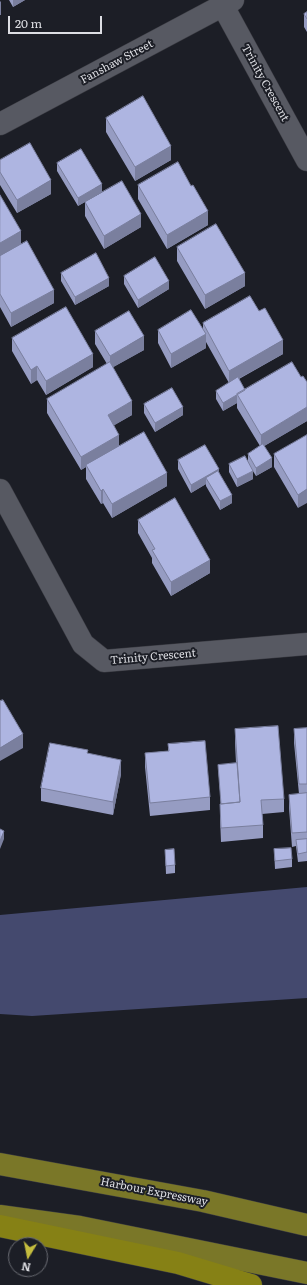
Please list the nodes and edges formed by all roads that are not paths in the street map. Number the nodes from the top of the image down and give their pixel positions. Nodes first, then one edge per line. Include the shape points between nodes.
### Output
1 (228, 3) edge
2 (0, 124) edge
3 (307, 160) edge
4 (0, 490) edge
5 (307, 644) edge
6 (0, 1164) edge
7 (0, 1216) edge
8 (307, 1225) edge
9 (0, 1226) edge
10 (307, 1273) edge
11 (251, 1285) edge

1 - 2 street, Fanshaw Street
1 - 3 street, Trinity Crescent
4 - 5 street, Trinity Crescent via 83,644 104,661
6 - 8 main road, Harbour Expressway via 204,1200
7 - 10 main road via 80,1227
9 - 11 highway via 178,1263

